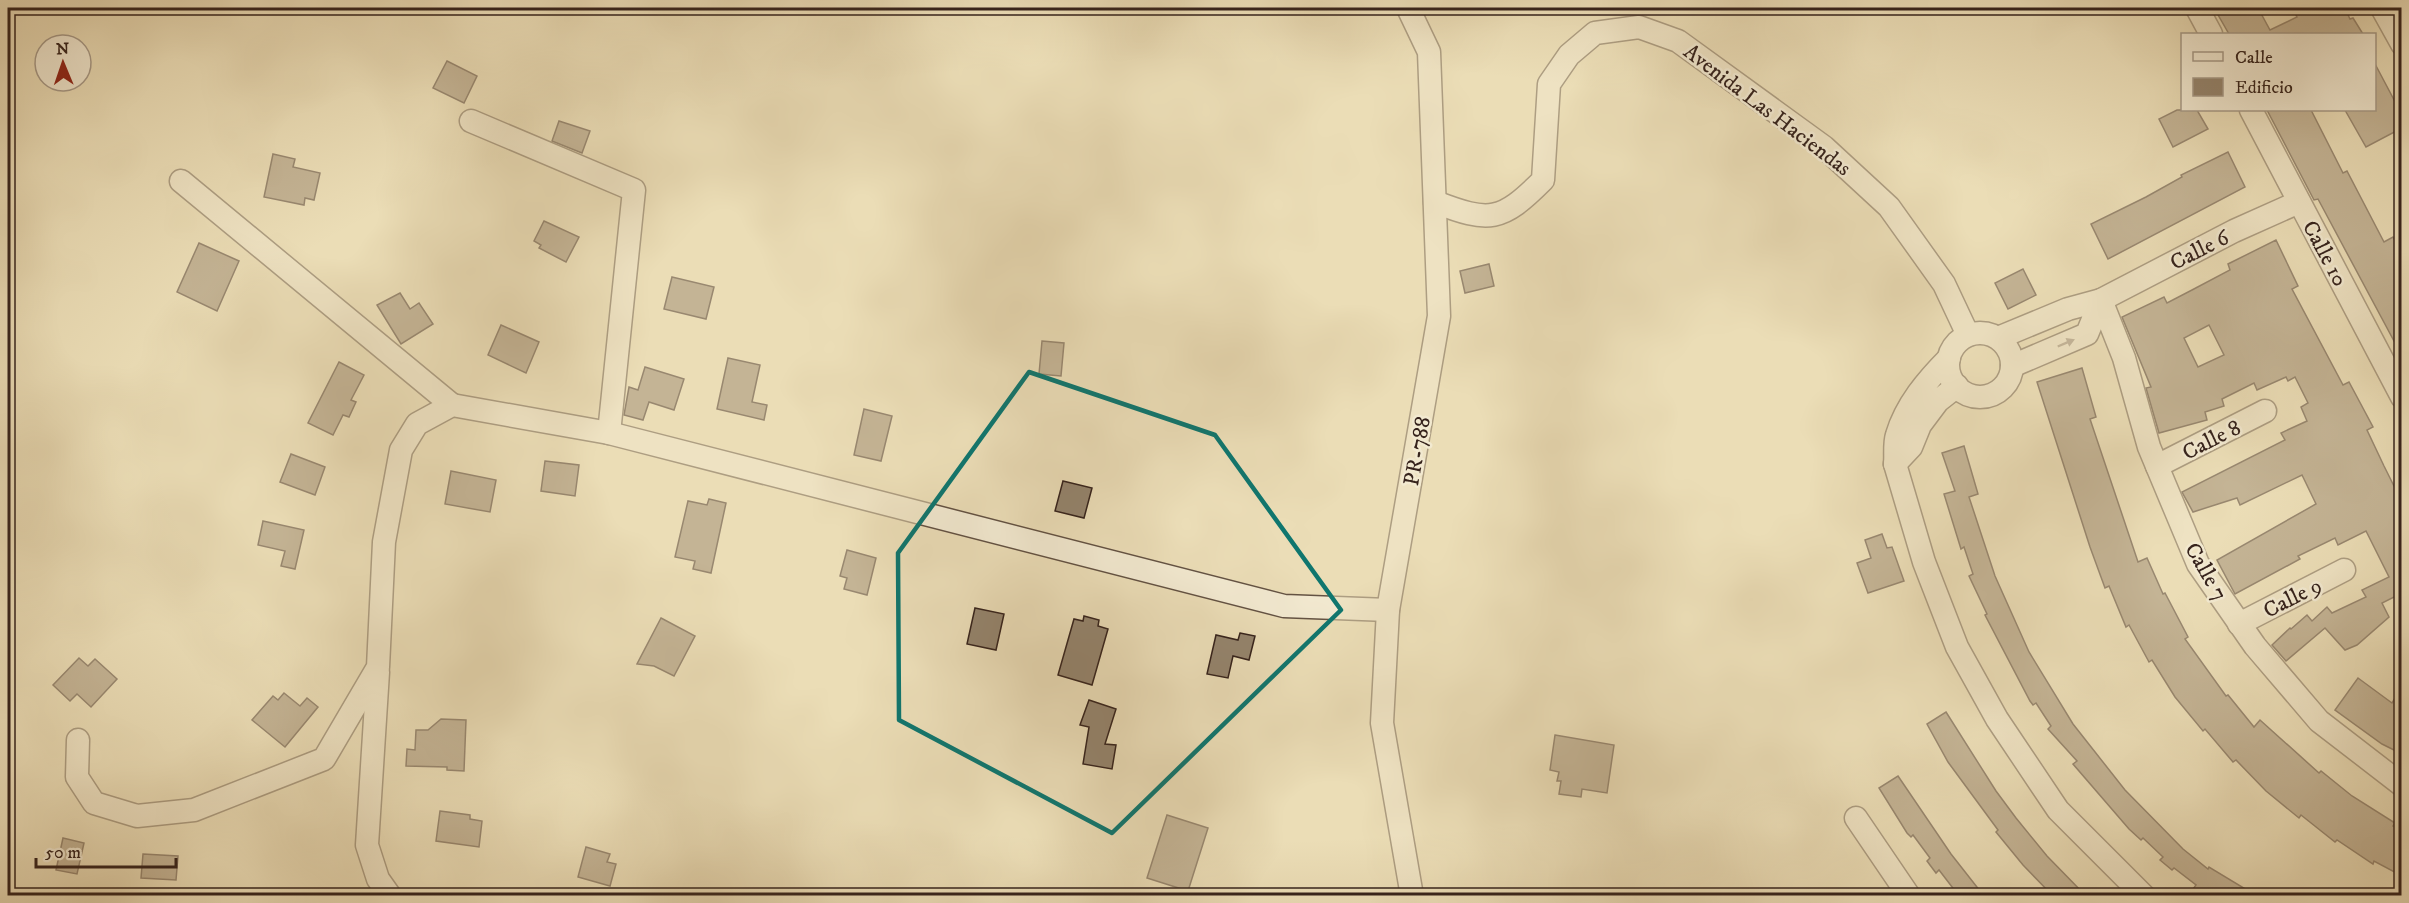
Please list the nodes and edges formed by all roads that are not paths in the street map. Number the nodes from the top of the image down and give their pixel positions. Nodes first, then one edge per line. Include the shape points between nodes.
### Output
1 (1408, 8) edge
2 (2197, 8) edge
3 (2382, 8) edge
4 (2210, 33) edge
5 (2402, 44) edge
6 (2251, 111) edge
7 (471, 121) dead end
8 (181, 181) dead end
9 (1435, 202) junction
10 (2299, 202) junction
11 (2101, 300) junction
12 (1968, 335) junction
13 (1998, 338) junction
14 (1949, 358) junction
15 (2012, 366) junction
16 (1957, 387) junction
17 (2402, 397) edge
18 (452, 405) junction
19 (2265, 411) dead end
20 (1912, 421) junction
21 (609, 433) junction
22 (2157, 466) junction
23 (2344, 570) dead end
24 (1388, 610) junction
25 (2240, 624) junction
26 (378, 667) junction
27 (78, 740) dead end
28 (2402, 784) edge
29 (1856, 818) dead end
30 (390, 896) edge
31 (1412, 896) edge
32 (1909, 896) edge
33 (2144, 896) edge

1 - 9 street, PR-788 / PR-788 via 1429,52
2 - 4 street
3 - 5 street
6 - 10 street, Calle 10
7 - 21 street via 634,190
8 - 18 street
9 - 12 street, Avenida Las Haciendas via 1468,214 1496,216 1518,205 1543,180 1549,84 1569,55 1595,33 1639,27 1678,41 1824,147 1889,207 1944,284
9 - 24 street, PR-788 / PR-788 via 1439,316
10 - 11 street, Calle 6
10 - 17 street, Calle 10
11 - 13 street, Calle 6
15 -> 11 street via 2087,334
11 - 22 street, Calle 7 via 2124,358
12 - 13 street
12 - 14 street via 1959,341
13 - 15 street via 2011,355
14 - 16 street
14 - 20 street via 1925,382
15 - 16 street via 2005,385 1986,396
16 - 20 street
18 - 21 street
18 - 26 street via 417,424 401,450 384,542
19 - 22 street, Calle 8
20 - 33 street via 1896,437 1895,464 1924,562 1957,647 1997,719 2058,810
21 - 24 street via 1284,606
22 - 25 street, Calle 7 via 2198,564
23 - 25 street, Calle 9
24 - 31 street, PR-788 / PR-788 via 1382,723
25 - 28 street, Calle 7 via 2319,721
26 - 27 street via 324,759 194,810 137,816 94,803 77,777
26 - 30 street via 366,845 378,879
29 - 32 street

